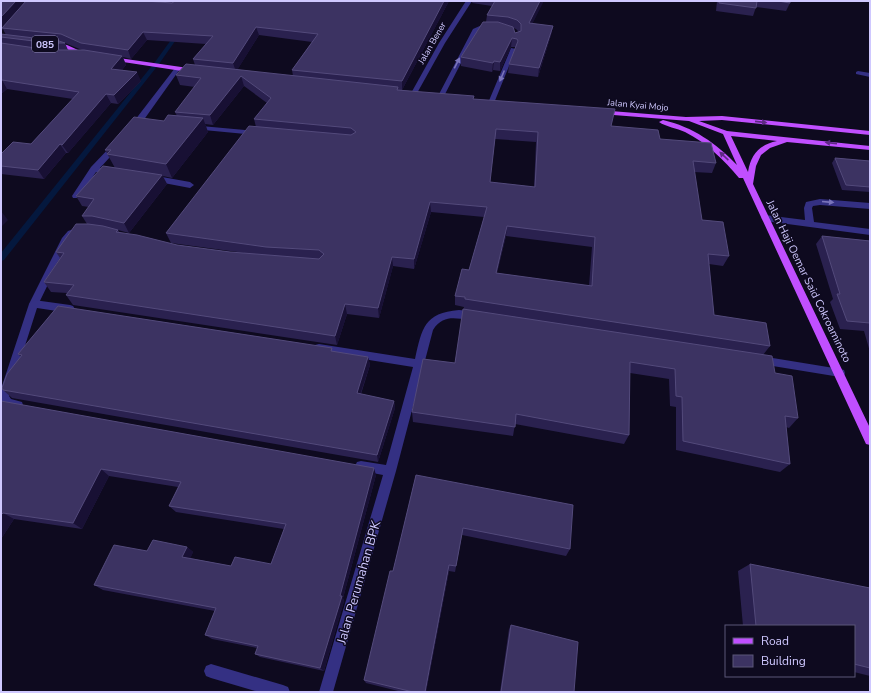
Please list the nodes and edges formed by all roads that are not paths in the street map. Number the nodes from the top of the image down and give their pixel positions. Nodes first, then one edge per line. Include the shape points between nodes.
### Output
1 (469, 1) edge
2 (502, 28) edge
3 (49, 44) edge
4 (513, 49) edge
5 (67, 55) edge
6 (88, 55) junction
7 (96, 56) edge
8 (103, 58) edge
9 (174, 68) junction
10 (201, 71) edge
11 (858, 73) dead end
12 (870, 75) edge
13 (405, 95) edge
14 (416, 96) joint
15 (440, 98) edge
16 (487, 102) joint
17 (498, 103) edge
18 (591, 111) edge
19 (629, 114) junction
20 (688, 119) junction
21 (743, 120) junction
22 (154, 124) edge
23 (702, 124) junction
24 (185, 127) edge
25 (726, 132) junction
26 (870, 133) edge
27 (264, 134) edge
28 (123, 138) edge
29 (808, 141) junction
30 (870, 148) edge
31 (737, 157) junction
32 (94, 169) junction
33 (124, 174) edge
34 (146, 177) edge
35 (190, 184) dead end
36 (750, 185) junction
37 (76, 196) edge
38 (870, 206) edge
39 (765, 218) junction
40 (810, 223) junction
41 (91, 230) edge
42 (870, 232) edge
43 (34, 304) junction
44 (81, 311) edge
45 (486, 316) edge
46 (309, 346) edge
47 (750, 359) edge
48 (419, 364) junction
49 (840, 374) junction
50 (29, 407) edge
51 (870, 440) edge
52 (351, 464) edge
53 (390, 471) junction
54 (211, 672) dead end
55 (283, 692) edge
56 (326, 692) edge

1 - 14 street, Jalan Bener via 442,43
15 -> 2 street via 476,29 488,26
3 - 6 main road, 085 via 64,46
4 -> 16 street
5 - 6 main road
6 - 7 main road, 085
8 - 9 main road
9 - 10 main road
9 - 22 street via 135,125
11 - 12 street
13 - 14 main road
16 - 17 main road
18 - 19 main road, Jalan Kyai Mojo
19 - 20 main road, Jalan Kyai Mojo
36 -> 19 main road via 730,161 704,140 669,123
20 - 21 main road, Jalan Kyai Mojo
20 - 23 main road
21 - 25 main road via 728,126
21 -> 26 main road, Jalan Kyai Mojo
23 - 25 main road
23 - 31 main road via 723,141
24 - 27 street
25 - 29 main road
25 - 31 main road, Jalan Haji Oemar Said Cokroaminoto
28 - 32 street
30 -> 29 main road
29 - 36 main road via 765,146 752,162
31 - 36 main road, Jalan Haji Oemar Said Cokroaminoto
32 - 33 street
32 - 37 street
34 - 35 street
36 - 39 main road, Jalan Haji Oemar Said Cokroaminoto
40 -> 38 street via 808,208 812,202
39 - 40 street
39 - 49 main road, Jalan Haji Oemar Said Cokroaminoto
40 - 42 street
41 - 43 street via 77,230 68,235
43 - 44 street
43 - 50 street via 4,396 7,403
45 - 48 street, Jalan Perumahan BPK via 453,313 432,322 426,331
46 - 48 street
47 - 49 street
48 - 53 street, Jalan Perumahan BPK
49 - 51 main road, Jalan Haji Oemar Said Cokroaminoto
52 - 53 street
53 - 56 street, Jalan Perumahan BPK
54 - 55 street

